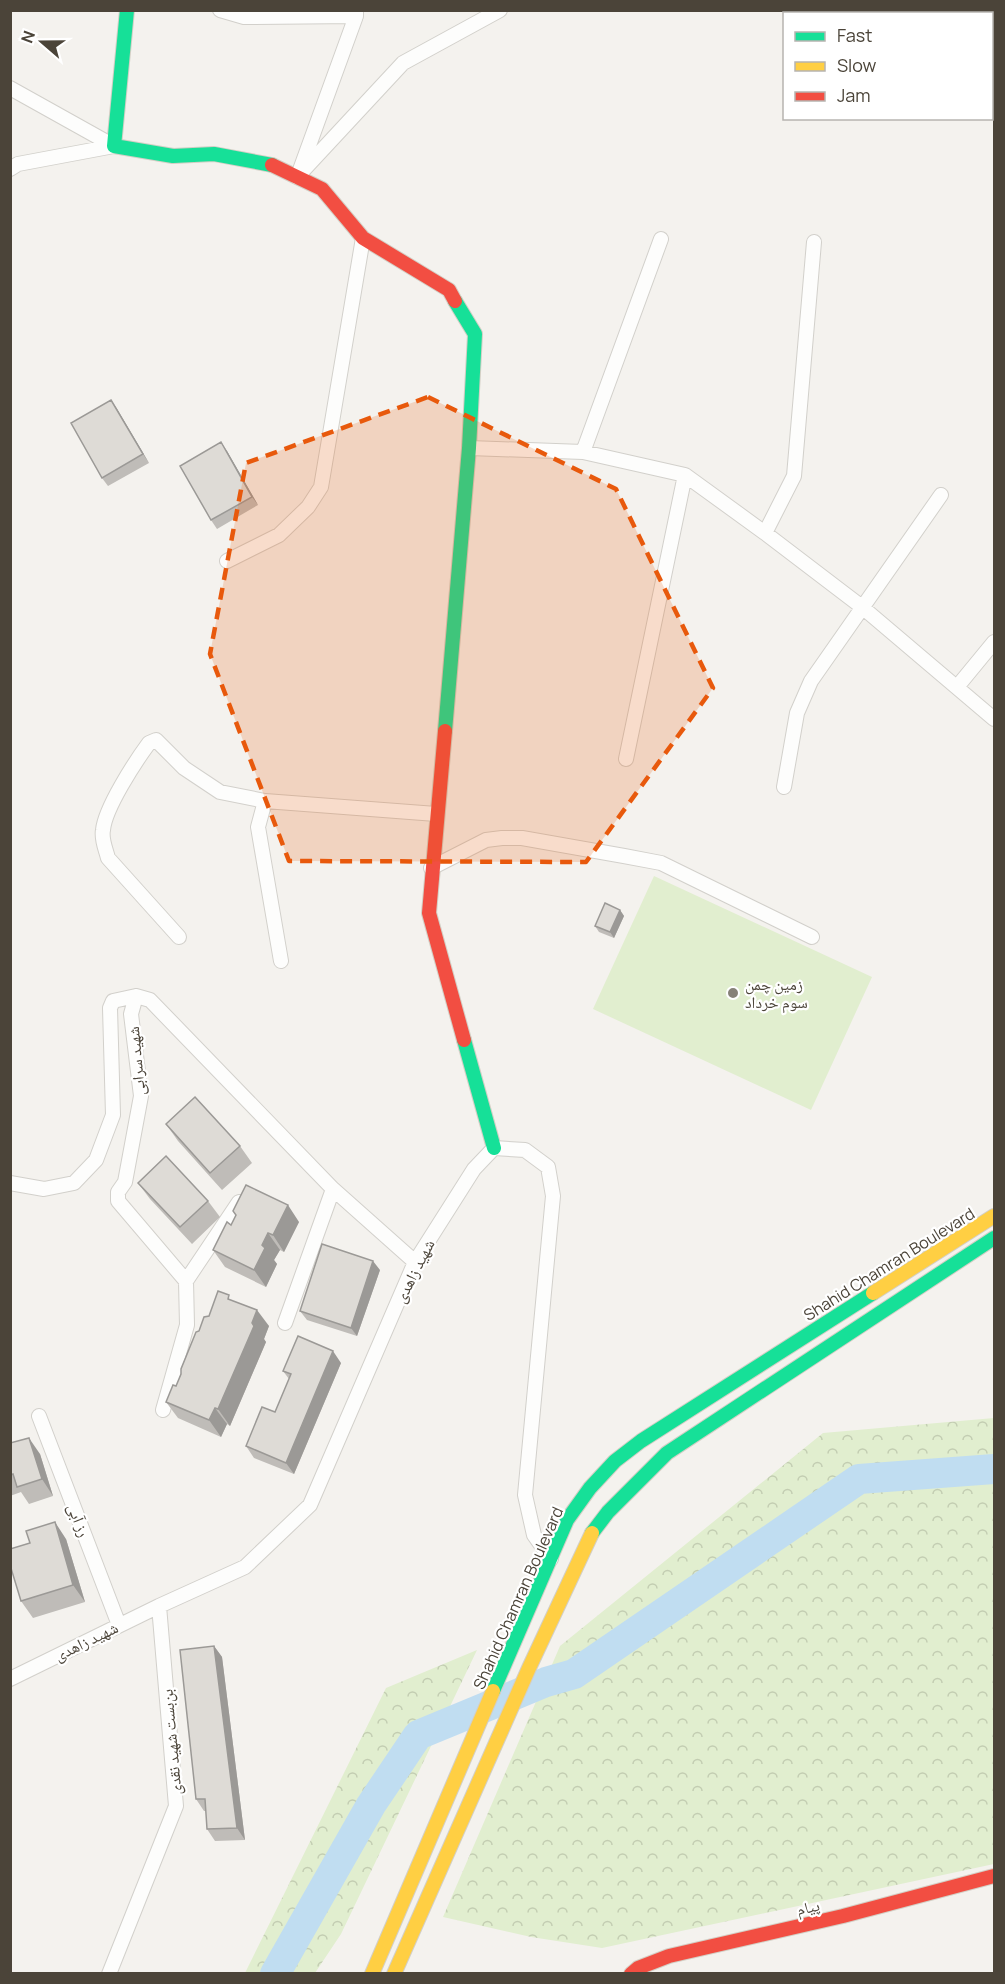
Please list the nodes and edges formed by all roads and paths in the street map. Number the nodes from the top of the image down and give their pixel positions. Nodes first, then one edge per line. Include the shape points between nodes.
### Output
1 (127, 10) edge
2 (220, 10) edge
3 (500, 10) edge
4 (356, 13) edge
5 (10, 88) edge
6 (114, 146) junction
7 (10, 169) edge
8 (297, 177) junction
9 (363, 238) junction
10 (661, 239) dead end
11 (814, 242) dead end
12 (469, 448) junction
13 (583, 452) junction
14 (685, 475) junction
15 (940, 495) dead end
16 (765, 532) junction
17 (226, 561) dead end
18 (862, 608) junction
19 (994, 642) edge
20 (957, 687) junction
21 (994, 719) edge
22 (626, 759) dead end
23 (784, 787) dead end
24 (265, 801) junction
25 (436, 814) junction
26 (431, 868) junction
27 (179, 937) dead end
28 (812, 937) dead end
29 (281, 961) dead end
30 (136, 996) junction
31 (494, 1148) junction
32 (10, 1183) edge
33 (333, 1189) junction
34 (239, 1202) edge
35 (994, 1216) edge
36 (994, 1238) edge
37 (415, 1262) junction
38 (186, 1281) junction
39 (285, 1323) dead end
40 (163, 1410) dead end
41 (39, 1416) dead end
42 (551, 1558) junction
43 (576, 1568) junction
44 (159, 1606) junction
45 (119, 1625) junction
46 (10, 1678) edge
47 (994, 1876) edge
48 (109, 1974) edge
49 (372, 1974) edge
50 (394, 1974) edge
51 (630, 1974) edge

1 - 6 main road
2 - 4 street via 244,17
3 - 8 street via 403,63
4 - 8 street
5 - 6 street
6 - 7 street via 18,164
6 - 8 main road via 173,156 213,154 268,163
8 - 9 main road via 322,189
9 - 12 main road via 449,290 475,334
9 - 17 street via 321,487 308,507 279,535
10 - 13 street
11 - 16 street via 794,476
12 - 13 street
12 - 25 main road
13 - 14 street
14 - 16 street
14 - 22 street
15 - 18 street
16 - 18 street
18 - 20 street
18 - 23 street via 811,681 797,713
19 - 20 street
20 - 21 street
24 - 25 street
24 - 27 street via 220,792 184,768 156,740 144,750 112,805 102,830 104,842 108,858
24 - 29 street via 258,827
25 - 26 main road
26 - 28 street via 486,840 502,838 612,854 661,863
26 - 31 main road via 429,913
30 - 32 street via 113,1001 110,1008 113,1115 96,1160 74,1183 44,1189
30 - 33 street, شهید سرابی via 150,999
30 - 38 street, شهید سرابی via 131,1014 141,1096 118,1201
31 - 37 street, شهید زاهدی via 474,1169
31 - 42 street via 525,1150 548,1167 553,1196 525,1495 534,1535
33 - 37 street, شهید سرابی
33 - 39 street
34 - 38 street
35 - 42 main road, Shahid Chamran Boulevard via 615,1461 567,1520
36 - 43 main road, Shahid Chamran Boulevard via 667,1454 608,1512 591,1535
37 - 44 street, شهید زاهدی via 310,1504 245,1567
38 - 40 street via 187,1325
41 - 45 street, رز آبی
42 - 43 main road
42 - 49 main road, Shahid Chamran Boulevard
43 - 50 main road, Shahid Chamran Boulevard
44 - 45 street, شهید زاهدی
44 - 48 street, بن‌بست شهید نقدی via 176,1806
45 - 46 street, شهید زاهدی
47 - 51 main road, پیام via 669,1956

